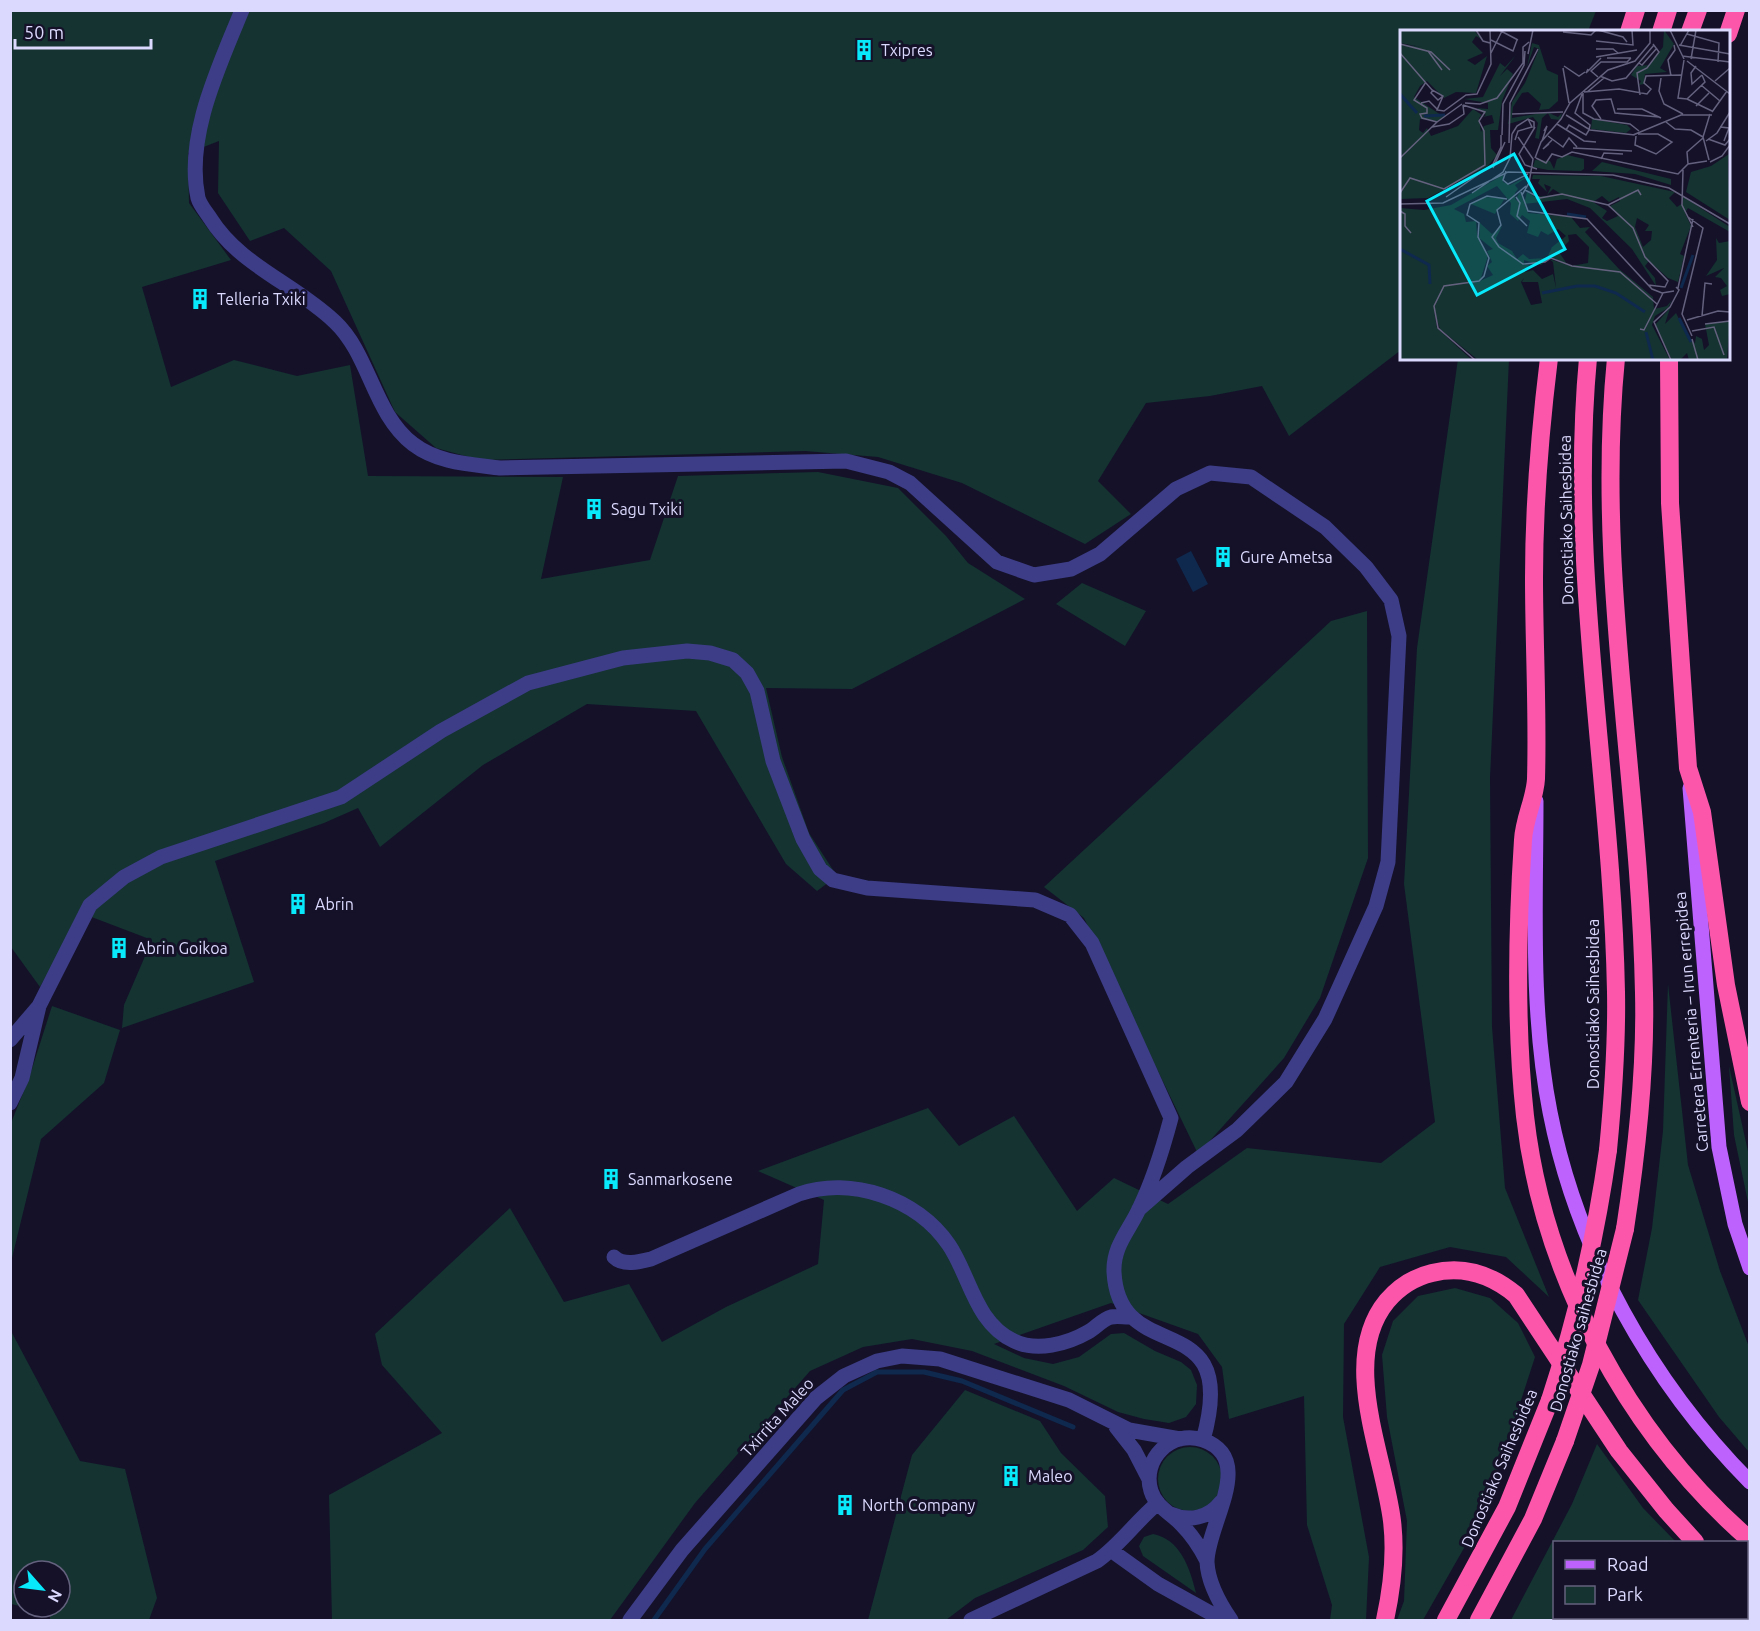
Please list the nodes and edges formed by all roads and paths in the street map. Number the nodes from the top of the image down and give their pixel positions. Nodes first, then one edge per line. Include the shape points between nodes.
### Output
1 (242, 10) edge
2 (1636, 10) edge
3 (1668, 10) edge
4 (1698, 10) edge
5 (1736, 10) edge
6 (1630, 30) edge
7 (1662, 30) edge
8 (1691, 30) edge
9 (1729, 30) edge
10 (1549, 360) edge
11 (1588, 360) edge
12 (1616, 360) edge
13 (1669, 360) edge
14 (1688, 768) junction
15 (1536, 783) junction
16 (39, 1006) junction
17 (10, 1040) edge
18 (1749, 1102) edge
19 (10, 1103) edge
20 (1139, 1209) junction
21 (614, 1257) dead end
22 (1749, 1268) edge
23 (1129, 1317) junction
24 (1114, 1424) junction
25 (1180, 1438) junction
26 (1203, 1440) junction
27 (1149, 1479) junction
28 (1749, 1482) edge
29 (1223, 1500) junction
30 (1162, 1507) junction
31 (1749, 1540) edge
32 (1694, 1541) edge
33 (1112, 1551) junction
34 (1207, 1561) junction
35 (630, 1620) edge
36 (971, 1620) edge
37 (1222, 1620) edge
38 (1231, 1620) edge
39 (1385, 1620) edge
40 (1446, 1620) edge
41 (1479, 1620) edge

1 - 20 street via 196,138 198,200 223,239 336,323 385,412 413,443 446,461 500,468 846,461 889,472 910,483 997,562 1035,575 1071,569 1100,554 1176,489 1210,473 1251,477 1325,527 1366,567 1391,600 1400,636 1388,862 1376,906 1325,1019 1286,1082 1238,1130
2 - 6 highway
3 - 7 highway
4 - 8 highway
5 - 9 highway
10 - 15 highway via 1535,539
11 - 40 highway, Donostiako Saihesbidea, bridge via 1582,450 1584,571 1616,993 1608,1150 1579,1306 1550,1400 1507,1507
12 - 41 highway, Donostiako saihesbidea, bridge via 1611,450 1612,568 1639,875 1644,995 1641,1102 1625,1228 1600,1334 1533,1520
13 - 14 highway via 1670,503
14 - 18 highway via 1702,812 1726,985
14 - 22 main road, Carretera Errenteria – Irun errepidea via 1719,1147 1735,1224
15 - 28 main road via 1539,1027 1550,1112 1571,1191 1603,1272 1636,1332 1679,1400
15 - 31 highway via 1523,836 1520,1028 1526,1118 1542,1203 1561,1263 1614,1375 1678,1467
16 - 17 street
16 - 19 street via 22,1078
16 - 20 street via 90,905 124,877 162,857 341,797 441,731 528,683 623,658 687,651 710,653 733,660 747,673 757,691 773,761 803,839 820,869 833,880 867,888 1035,900 1070,915 1092,944 1171,1118
20 - 23 street via 1115,1256 1116,1285
21 - 23 street via 627,1262 651,1259 799,1194 844,1186 904,1204 929,1223 948,1243 980,1309 995,1329 1015,1342 1059,1345 1109,1317
23 - 26 street via 1191,1349 1205,1364 1212,1397
24 - 25 street, Txirrita Maleo via 1145,1435
24 - 27 street
24 - 35 street, Txirrita Maleo via 1069,1400 940,1359 902,1356 860,1367 816,1398 682,1550
25 - 26 street
25 - 27 street via 1159,1451 1151,1464
26 - 29 street via 1218,1449 1226,1462 1230,1480
27 - 30 street via 1151,1492
29 - 30 street via 1214,1510 1197,1518 1181,1518
29 - 34 street via 1212,1530
30 - 33 street via 1141,1517
30 - 34 street via 1192,1535
32 - 39 highway via 1619,1451 1516,1295 1494,1279 1468,1271 1428,1274 1391,1296 1374,1319 1366,1347 1369,1403 1392,1522 1392,1576
33 - 36 street
33 - 37 street via 1158,1584
34 - 38 street via 1213,1587

